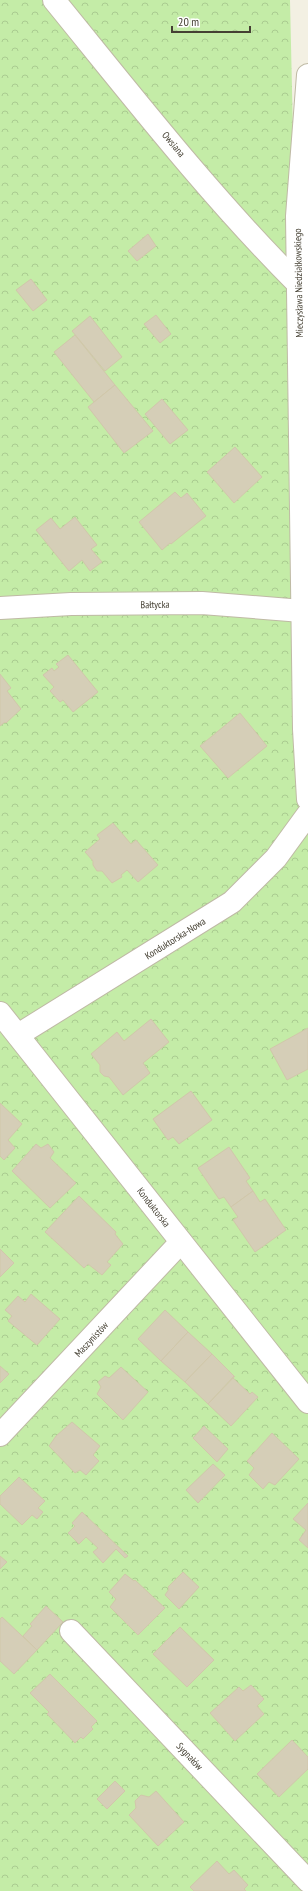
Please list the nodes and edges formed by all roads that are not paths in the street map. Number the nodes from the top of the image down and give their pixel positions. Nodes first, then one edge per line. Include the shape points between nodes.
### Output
1 (54, 0) edge
2 (308, 76) edge
3 (298, 284) junction
4 (0, 608) edge
5 (305, 613) edge
6 (308, 799) edge
7 (308, 814) edge
8 (7, 1025) edge
9 (181, 1242) junction
10 (308, 1402) edge
11 (0, 1435) edge
12 (71, 1630) dead end
13 (308, 1881) edge

1 - 3 street, Owsiana via 230,211
2 - 3 street, Mieczysława Niedziałkowskiego via 297,216
3 - 5 street, Mieczysława Niedziałkowskiego
4 - 5 street, Bałtycka via 71,604 202,603
5 - 6 street, Mieczysława Niedziałkowskiego via 304,729
7 - 8 street, Konduktorska-Nowa via 276,858 232,902
8 - 9 street, Konduktorska
9 - 10 street, Konduktorska
9 - 11 street, Maszynistów
12 - 13 street, Sygnałów

